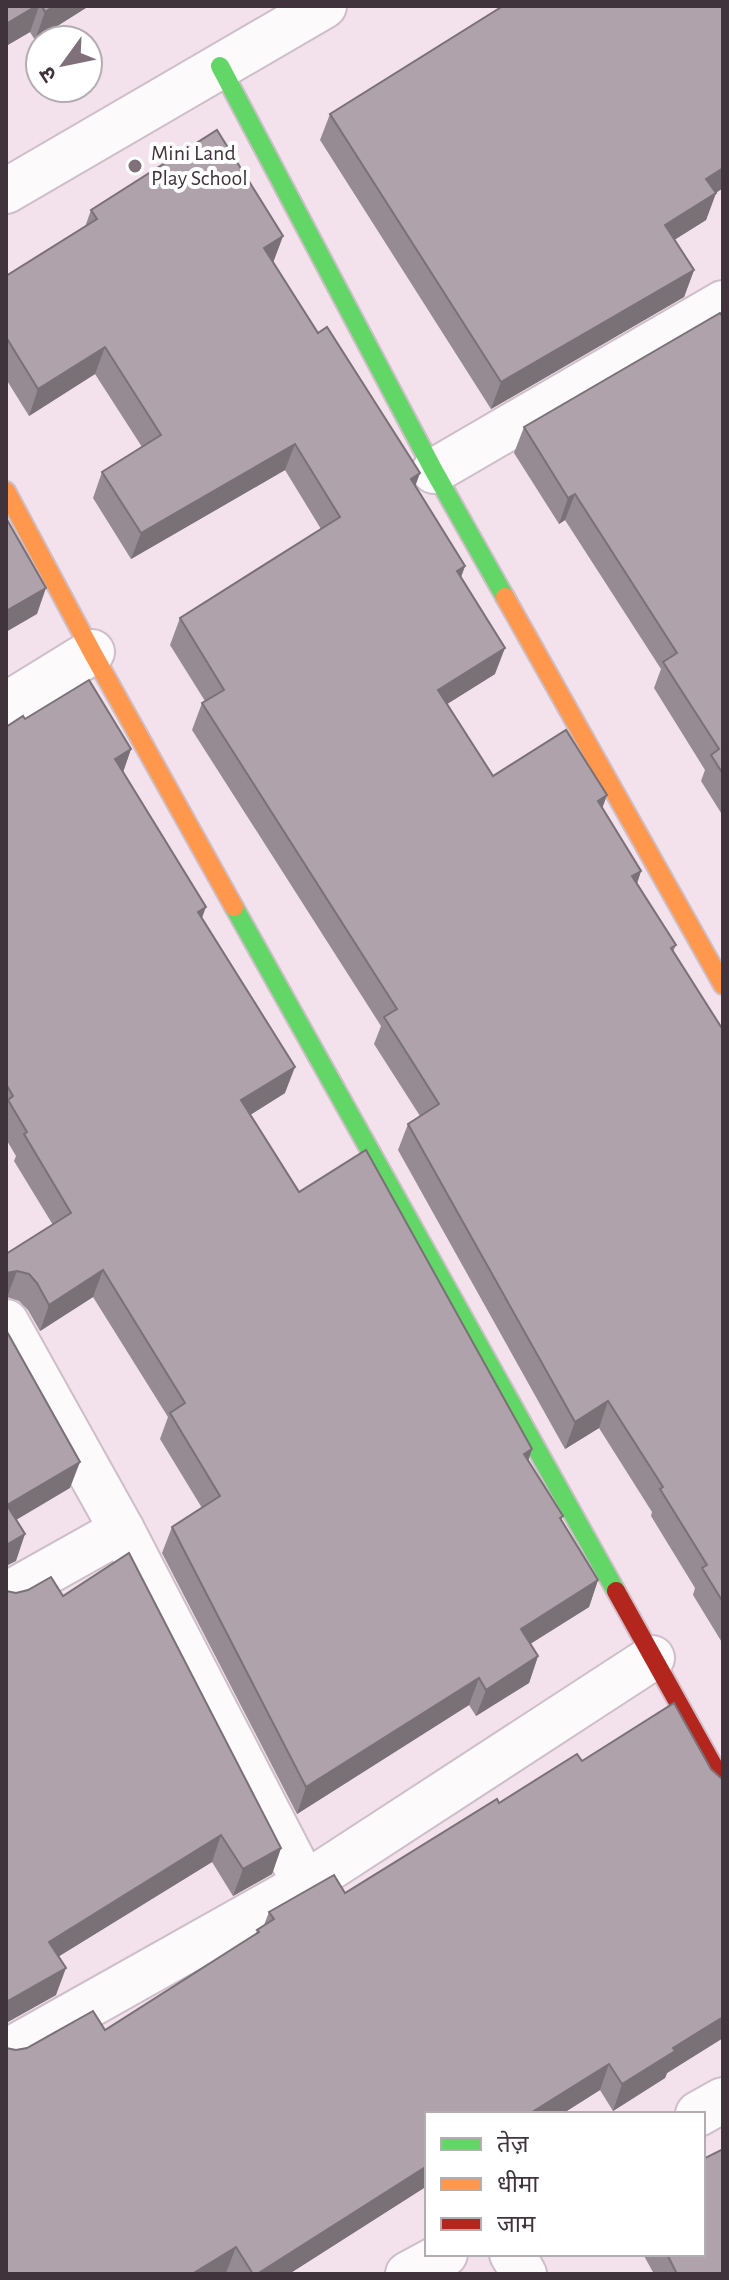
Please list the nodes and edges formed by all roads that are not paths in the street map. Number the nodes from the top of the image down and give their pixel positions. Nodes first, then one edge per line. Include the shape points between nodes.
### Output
1 (324, 6) edge
2 (220, 66) junction
3 (6, 191) edge
4 (723, 303) edge
5 (434, 471) junction
6 (6, 491) edge
7 (92, 652) junction
8 (6, 705) edge
9 (723, 985) edge
10 (6, 1322) edge
11 (122, 1530) junction
12 (6, 1595) edge
13 (652, 1658) junction
14 (723, 1783) edge
15 (305, 1884) junction
16 (6, 2052) edge
17 (723, 2100) edge
18 (702, 2112) edge
19 (441, 2256) edge
20 (513, 2256) edge
21 (408, 2274) edge
22 (524, 2274) edge

1 - 2 street
2 - 3 street
2 - 5 street
4 - 5 street
5 - 9 street
6 - 7 street
7 - 8 street
7 - 13 street
10 - 11 street
11 - 12 street
11 - 15 street
13 - 14 street
13 - 15 street
15 - 16 street
17 - 18 street
19 - 21 street
20 - 22 street

